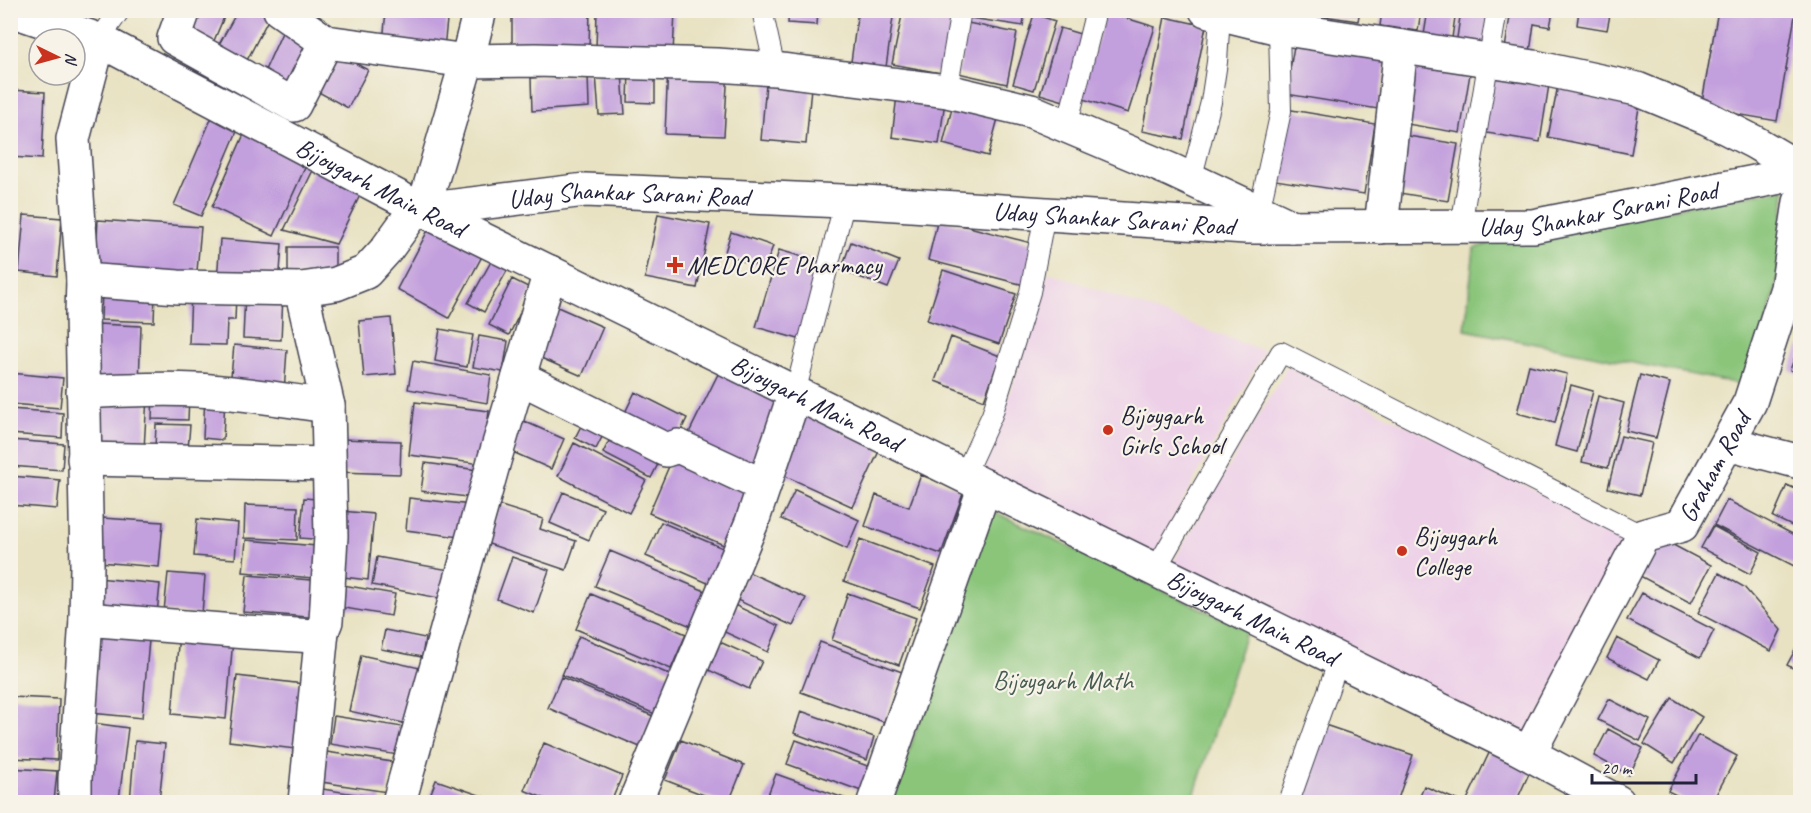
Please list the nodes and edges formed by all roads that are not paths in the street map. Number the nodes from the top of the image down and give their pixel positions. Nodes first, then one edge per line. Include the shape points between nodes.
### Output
1 (11, 10) edge
2 (120, 10) edge
3 (184, 10) edge
4 (280, 10) edge
5 (480, 10) edge
6 (762, 10) edge
7 (961, 10) edge
8 (1096, 10) edge
9 (1497, 10) edge
10 (1213, 12) edge
11 (1281, 19) edge
12 (99, 40) junction
13 (326, 42) junction
14 (1401, 47) junction
15 (1489, 60) junction
16 (467, 61) junction
17 (776, 69) junction
18 (947, 91) junction
19 (1067, 126) junction
20 (1800, 171) edge
21 (1191, 180) junction
22 (845, 201) junction
23 (1800, 202) edge
24 (420, 209) junction
25 (1258, 212) junction
26 (1045, 214) junction
27 (1461, 226) junction
28 (1292, 227) junction
29 (1381, 227) junction
30 (550, 272) junction
31 (83, 280) junction
32 (301, 289) junction
33 (519, 376) junction
34 (83, 392) junction
35 (795, 393) junction
36 (328, 406) junction
37 (1728, 443) junction
38 (84, 459) junction
39 (1800, 462) edge
40 (329, 464) junction
41 (975, 481) junction
42 (764, 486) junction
43 (1643, 536) junction
44 (1155, 570) junction
45 (86, 619) junction
46 (322, 631) junction
47 (1339, 660) junction
48 (1529, 753) junction
49 (1588, 795) edge
50 (75, 802) edge
51 (305, 802) edge
52 (399, 802) edge
53 (635, 802) edge
54 (874, 802) edge
55 (1289, 802) edge
56 (1618, 802) edge

1 - 12 street, Bijoygarh Main Road
2 - 12 lane
3 - 13 street via 174,38 294,105
4 - 13 street
5 - 16 street
6 - 17 lane
7 - 18 lane
8 - 19 lane
9 - 15 lane
10 - 11 street
10 - 21 lane via 1216,62 1211,102
11 - 14 street
11 - 25 lane via 1281,111
12 - 24 street, Bijoygarh Main Road
12 - 31 street via 73,139
13 - 16 street
14 - 15 street
14 - 29 street
15 - 20 street via 1637,89 1707,118
15 - 27 lane
16 - 17 street
16 - 24 street
17 - 18 street
18 - 19 street via 1031,111
19 - 21 street
20 - 27 street, Uday Shankar Sarani Road via 1533,226
21 - 25 street
22 - 24 street, Uday Shankar Sarani Road via 585,190
22 - 26 street, Uday Shankar Sarani Road
22 - 35 lane
23 - 37 street, Graham Road via 1787,288 1750,402
24 - 30 street, Bijoygarh Main Road
24 - 32 street via 366,272 336,284
25 - 28 street
26 - 28 street, Uday Shankar Sarani Road
26 - 41 lane via 1030,292
27 - 29 street, Uday Shankar Sarani Road
28 - 29 street, Uday Shankar Sarani Road
30 - 33 street
30 - 35 street, Bijoygarh Main Road
31 - 32 street via 178,287
31 - 34 street
32 - 36 street
33 - 42 street via 666,450 678,446
33 - 52 street
34 - 36 street via 196,390
34 - 38 street
35 - 41 street, Bijoygarh Main Road
35 - 42 street
36 - 40 street
37 - 39 street
37 - 43 street, Graham Road via 1682,525
38 - 40 street
38 - 45 street
40 - 46 street via 331,536 326,621
41 - 44 street, Bijoygarh Main Road
41 - 54 street
42 - 53 street
43 - 44 lane via 1281,352
43 - 48 street, Graham Road
44 - 47 street, Bijoygarh Main Road
45 - 46 street via 291,635 314,636
45 - 50 street
46 - 51 street
47 - 48 street, Bijoygarh Main Road
47 - 55 lane
48 - 49 street, Bijoygarh Main Road
49 - 56 street, Bijoygarh Main Road

